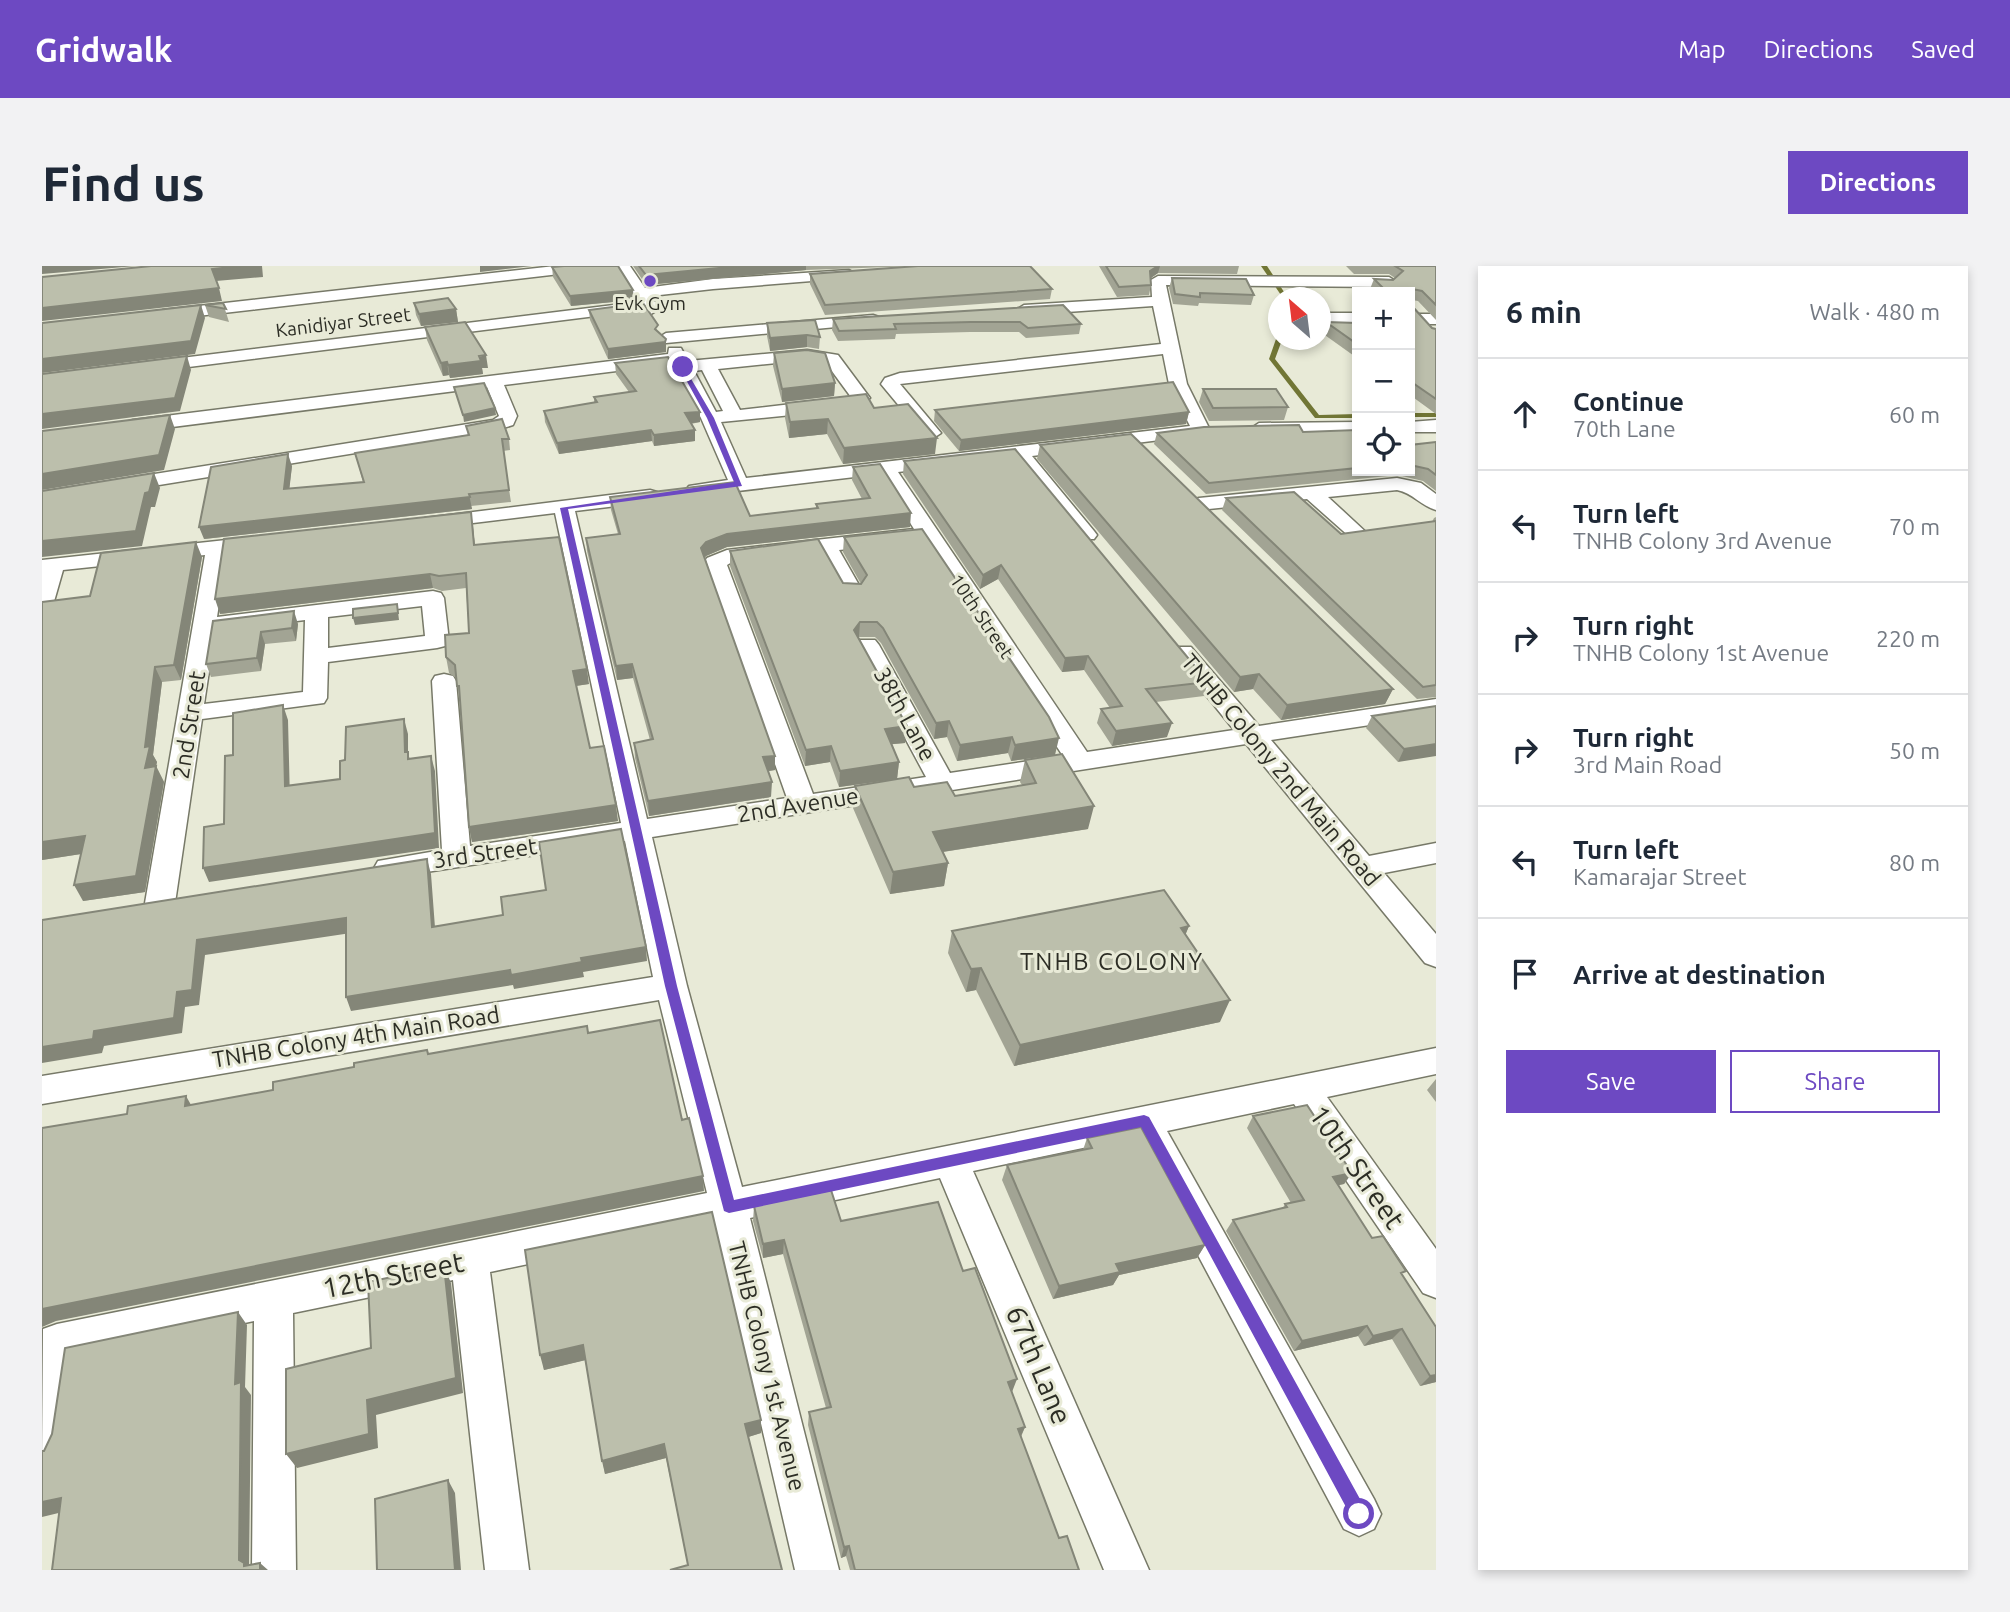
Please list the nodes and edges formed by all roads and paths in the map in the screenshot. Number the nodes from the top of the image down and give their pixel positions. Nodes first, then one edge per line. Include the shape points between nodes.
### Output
1 (594, 266) edge
2 (623, 266) edge
3 (1371, 266) edge
4 (865, 273) edge
5 (1155, 273) edge
6 (1393, 287) edge
7 (645, 299) junction
8 (1160, 301) junction
9 (1007, 311) edge
10 (152, 316) edge
11 (1419, 316) edge
12 (1331, 318) edge
13 (1352, 318) edge
14 (883, 319) edge
15 (1436, 334) edge
16 (667, 338) junction
17 (1170, 348) junction
18 (681, 363) junction
19 (708, 365) junction
20 (138, 369) edge
21 (494, 383) junction
22 (944, 412) edge
23 (734, 415) junction
24 (916, 415) junction
25 (710, 418) junction
26 (1436, 426) edge
27 (1415, 427) edge
28 (110, 428) edge
29 (1352, 428) edge
30 (1240, 429) edge
31 (1134, 439) junction
32 (1019, 453) junction
33 (1153, 457) edge
34 (954, 461) junction
35 (886, 468) junction
36 (739, 484) junction
37 (1180, 485) edge
38 (1311, 493) junction
39 (42, 498) edge
40 (1436, 503) edge
41 (1199, 504) junction
42 (564, 508) junction
43 (1218, 523) edge
44 (411, 525) edge
45 (927, 534) junction
46 (1358, 534) edge
47 (287, 539) edge
48 (826, 545) junction
49 (218, 547) junction
50 (1099, 551) edge
51 (48, 565) edge
52 (852, 592) edge
53 (42, 605) edge
54 (317, 611) junction
55 (205, 625) junction
56 (1170, 637) edge
57 (867, 645) dead end
58 (317, 656) junction
59 (444, 681) dead end
60 (1391, 692) edge
61 (1436, 707) edge
62 (1410, 711) junction
63 (191, 713) junction
64 (1250, 734) junction
65 (1080, 762) junction
66 (943, 784) junction
67 (803, 804) junction
68 (637, 831) junction
69 (1436, 853) edge
70 (457, 857) junction
71 (1362, 867) junction
72 (364, 871) edge
73 (161, 903) edge
74 (1436, 955) edge
75 (671, 986) junction
76 (1436, 1061) edge
77 (1302, 1088) junction
78 (42, 1090) edge
79 (1144, 1121) junction
80 (951, 1161) junction
81 (729, 1207) junction
82 (470, 1259) junction
83 (1436, 1280) edge
84 (274, 1299) junction
85 (42, 1445) edge
86 (1359, 1514) dead end
87 (274, 1570) edge
88 (507, 1570) edge
89 (817, 1570) edge
90 (1127, 1570) edge

1 - 10 street
2 - 7 street
3 - 6 street
4 - 7 street, Kanidiyar Street via 713,284
5 - 6 street
5 - 8 street
7 - 16 street
7 - 20 street, Kanidiyar Street
8 - 9 street
8 - 17 street
11 - 15 street
12 - 13 street
14 - 16 street
16 - 18 street
17 - 24 street via 891,382
17 - 31 street via 1171,385 1208,430
18 - 19 street
18 - 21 street
18 - 25 street
19 - 23 street
19 - 23 street via 825,357 832,359 861,398 851,404
21 - 28 street
21 - 39 street via 508,416 497,425
22 - 24 street
23 - 25 street
24 - 34 street
25 - 36 street
26 - 27 street
29 - 30 street
31 - 32 street
31 - 33 street
32 - 34 street
32 - 50 street
34 - 35 street
35 - 36 street
35 - 45 street, 10th Street
36 - 42 street
37 - 41 street
38 - 40 street via 1405,484
38 - 41 street
38 - 46 street
41 - 43 street
42 - 44 street
42 - 68 street, TNHB Colony 1st Avenue
45 - 48 street
45 - 65 street, 10th Street
47 - 49 street
48 - 52 street
48 - 67 street via 727,556 715,563
49 - 51 street
49 - 55 street, 2nd Street
51 - 53 street
54 - 55 street
54 - 58 street
54 - 58 street via 433,598 437,641
55 - 63 street, 2nd Street
56 - 64 street, TNHB Colony 2nd Main Road
57 - 66 street, 38th Lane
58 - 63 street via 315,698
59 - 70 street
60 - 62 street
61 - 62 street, 2nd Avenue
62 - 64 street, 2nd Avenue
63 - 73 street, 2nd Street
64 - 65 street, 2nd Avenue
64 - 71 street, TNHB Colony 2nd Main Road
65 - 66 street, 2nd Avenue
66 - 67 street, 2nd Avenue
67 - 68 street, 2nd Avenue
68 - 70 street, 3rd Street
68 - 75 street, TNHB Colony 1st Avenue
69 - 71 street
70 - 72 street, 3rd Street
71 - 74 street, TNHB Colony 2nd Main Road
75 - 78 street, TNHB Colony 4th Main Road
75 - 81 street, TNHB Colony 1st Avenue
76 - 77 street, 12th Street
77 - 79 street, 12th Street
77 - 83 street, 10th Street
79 - 80 street, 12th Street
79 - 86 street
80 - 81 street, 12th Street
80 - 90 street, 67th Lane
81 - 82 street, 12th Street
81 - 89 street, TNHB Colony 1st Avenue
82 - 84 street, 12th Street
82 - 88 street
84 - 85 street, 12th Street via 57,1343
84 - 87 street

